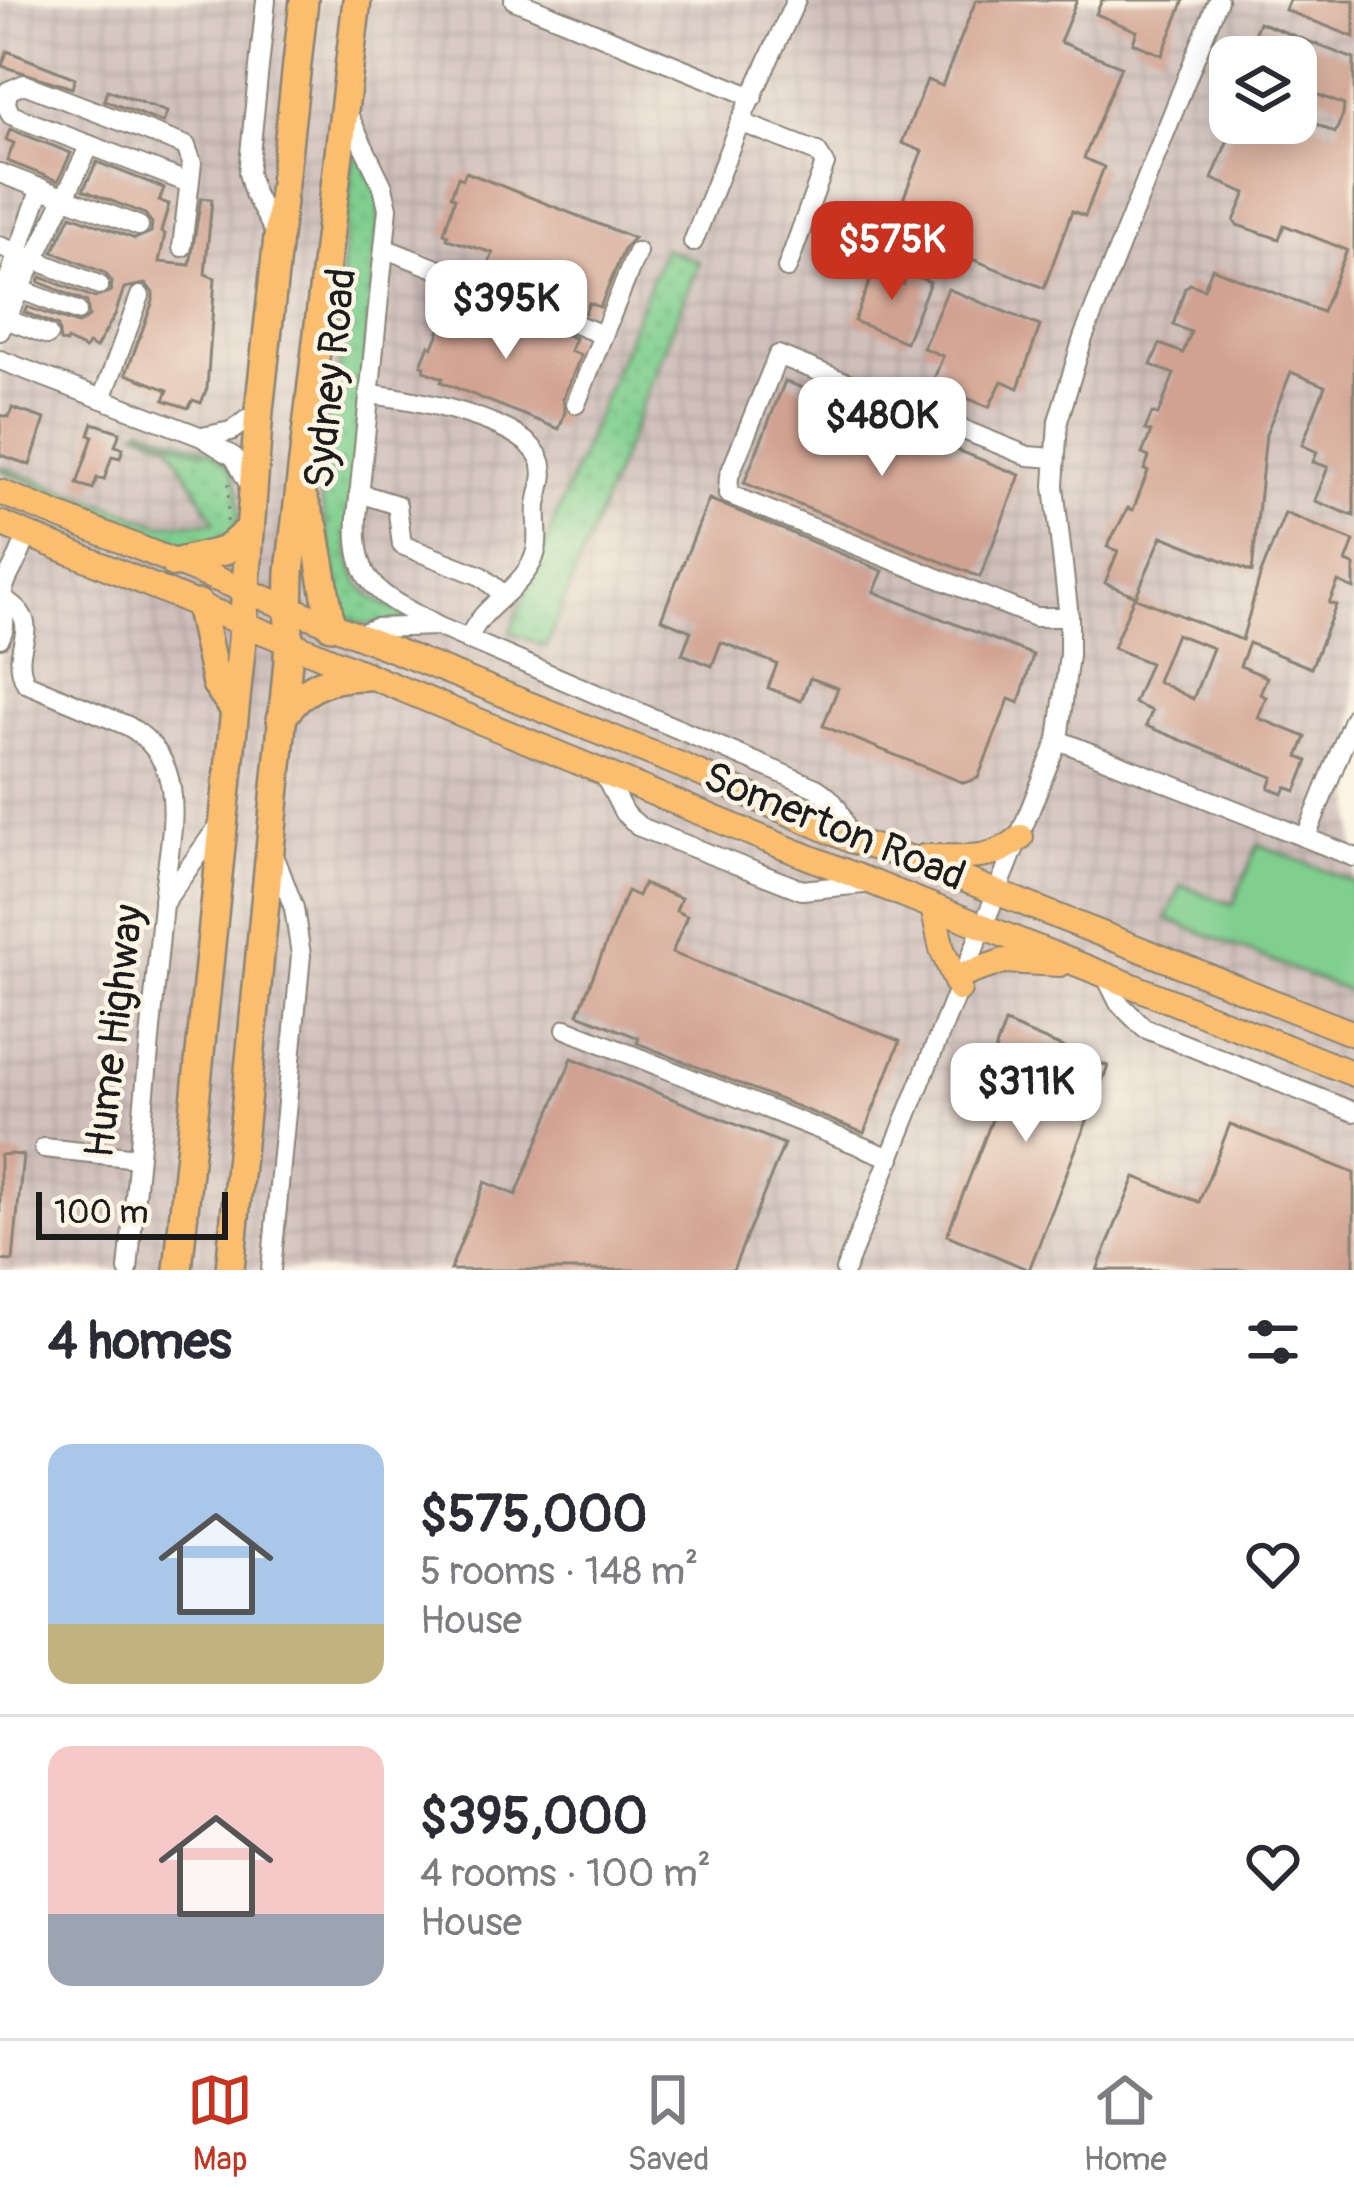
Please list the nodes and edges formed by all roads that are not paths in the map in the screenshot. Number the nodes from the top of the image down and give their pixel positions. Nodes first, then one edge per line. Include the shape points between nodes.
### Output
1 (266, 0) edge
2 (304, 0) edge
3 (380, 0) edge
4 (514, 0) edge
5 (796, 0) edge
6 (1218, 0) edge
7 (356, 8) edge
8 (753, 97) junction
9 (345, 108) junction
10 (740, 122) junction
11 (90, 145) junction
12 (0, 172) edge
13 (190, 183) junction
14 (41, 188) junction
15 (65, 197) junction
16 (140, 226) dead end
17 (277, 236) junction
18 (692, 242) dead end
19 (182, 247) dead end
20 (384, 248) junction
21 (637, 252) dead end
22 (17, 253) edge
23 (787, 268) dead end
24 (99, 285) dead end
25 (140, 296) dead end
26 (4, 304) edge
27 (77, 311) dead end
28 (48, 335) dead end
29 (603, 335) junction
30 (0, 360) edge
31 (369, 394) junction
32 (102, 399) junction
33 (576, 404) dead end
34 (259, 411) junction
35 (202, 437) junction
36 (1055, 458) junction
37 (299, 490) junction
38 (0, 492) edge
39 (359, 493) junction
40 (253, 494) junction
41 (0, 523) edge
42 (238, 529) junction
43 (26, 534) junction
44 (174, 562) junction
45 (244, 592) junction
46 (503, 594) junction
47 (2, 598) edge
48 (199, 604) junction
49 (287, 609) junction
50 (1070, 616) junction
51 (243, 622) junction
52 (436, 626) junction
53 (343, 631) junction
54 (0, 638) edge
55 (468, 640) junction
56 (288, 644) junction
57 (367, 676) junction
58 (234, 709) junction
59 (1354, 717) edge
60 (281, 719) junction
61 (1058, 740) junction
62 (602, 771) junction
63 (224, 818) junction
64 (1021, 837) junction
65 (1306, 837) junction
66 (850, 840) junction
67 (270, 845) junction
68 (1354, 856) edge
69 (910, 857) junction
70 (873, 884) junction
71 (997, 892) junction
72 (163, 904) junction
73 (933, 907) junction
74 (984, 926) junction
75 (1098, 970) junction
76 (961, 982) junction
77 (566, 1030) dead end
78 (1354, 1034) edge
79 (1354, 1074) edge
80 (1354, 1112) edge
81 (44, 1148) dead end
82 (890, 1157) junction
83 (139, 1158) junction
84 (128, 1270) edge
85 (178, 1270) edge
86 (230, 1270) edge
87 (271, 1270) edge
88 (845, 1270) edge

1 - 17 street, Sydney Road via 248,173
2 - 17 highway, Sydney Road
3 - 7 street
4 - 8 street
5 - 8 street
6 - 36 street via 1083,338
7 - 9 highway, Sydney Road
8 - 10 street
9 - 20 street, Sydney Road via 383,187
9 - 37 highway, Sydney Road
10 - 18 street
10 - 23 street via 817,152 825,164
11 - 13 street
11 - 13 street via 11,115 8,91 24,84 186,146
11 - 15 street
12 - 14 street
13 - 19 street
14 - 15 street
14 - 22 street
15 - 16 street
15 - 22 street
17 - 34 highway, Sydney Road
20 - 29 street
20 - 31 street, Sydney Road
21 - 29 street
22 - 24 street
22 - 26 street
25 - 32 street
26 - 27 street
26 - 28 street
29 - 33 street
30 - 32 street
31 - 39 street, Sydney Road
31 - 46 street via 462,414 517,436 538,454 538,547
32 - 35 street
34 - 35 street via 231,431
34 - 40 highway, Sydney Road
35 - 40 street via 234,457
36 - 50 street
36 - 50 street via 1028,456 778,355 728,494 1035,617
37 - 49 highway, Sydney Road
37 - 53 highway
38 - 44 main road, Somerton Road
39 - 46 street via 398,505 402,544
39 - 52 street, Sydney Road via 356,539 369,583
40 - 42 highway, Sydney Road
41 - 43 main road, Somerton Road
42 - 44 highway via 224,551
42 - 45 highway, Sydney Road
43 - 47 street
43 - 48 main road, Somerton Road
44 - 45 main road, Somerton Road
45 - 49 main road, Somerton Road
45 - 51 highway, Hume Highway
46 - 55 street
47 - 54 street via 7,624
47 - 72 street via 25,617 26,682 128,725 163,757 173,805
48 - 51 main road, Somerton Road
48 - 58 highway via 216,684
49 - 53 main road, Somerton Road
49 - 56 highway
50 - 61 street
51 - 56 main road, Somerton Road
51 - 58 highway, Hume Highway
52 - 53 street, Somerton Road
52 - 55 street, Somerton Road
53 - 66 main road, Somerton Road
55 - 66 street, Somerton Road via 816,788 839,807
56 - 57 main road, Somerton Road
56 - 60 highway
57 - 60 highway via 316,684
57 - 62 main road, Somerton Road
58 - 63 highway, Hume Highway
59 - 65 street
60 - 67 highway
61 - 64 street
61 - 65 street
62 - 70 main road, Somerton Road
62 - 70 street via 623,813 658,834 802,890
63 - 72 street, Hume Highway
63 - 85 highway, Hume Highway
64 - 69 main road via 988,857
64 - 71 street
65 - 68 street
66 - 69 main road, Somerton Road
67 - 86 highway
67 - 87 street via 294,908 301,955
69 - 71 main road, Somerton Road
70 - 73 main road, Somerton Road
71 - 74 street
71 - 78 main road, Somerton Road
72 - 83 street, Hume Highway
73 - 74 main road, Somerton Road
73 - 76 main road via 942,949
74 - 75 main road, Somerton Road
74 - 76 street
75 - 76 main road via 1004,961
75 - 79 main road, Somerton Road
75 - 80 street via 1144,1028
76 - 82 street
77 - 82 street
81 - 83 street
82 - 88 street
83 - 84 street, Hume Highway

